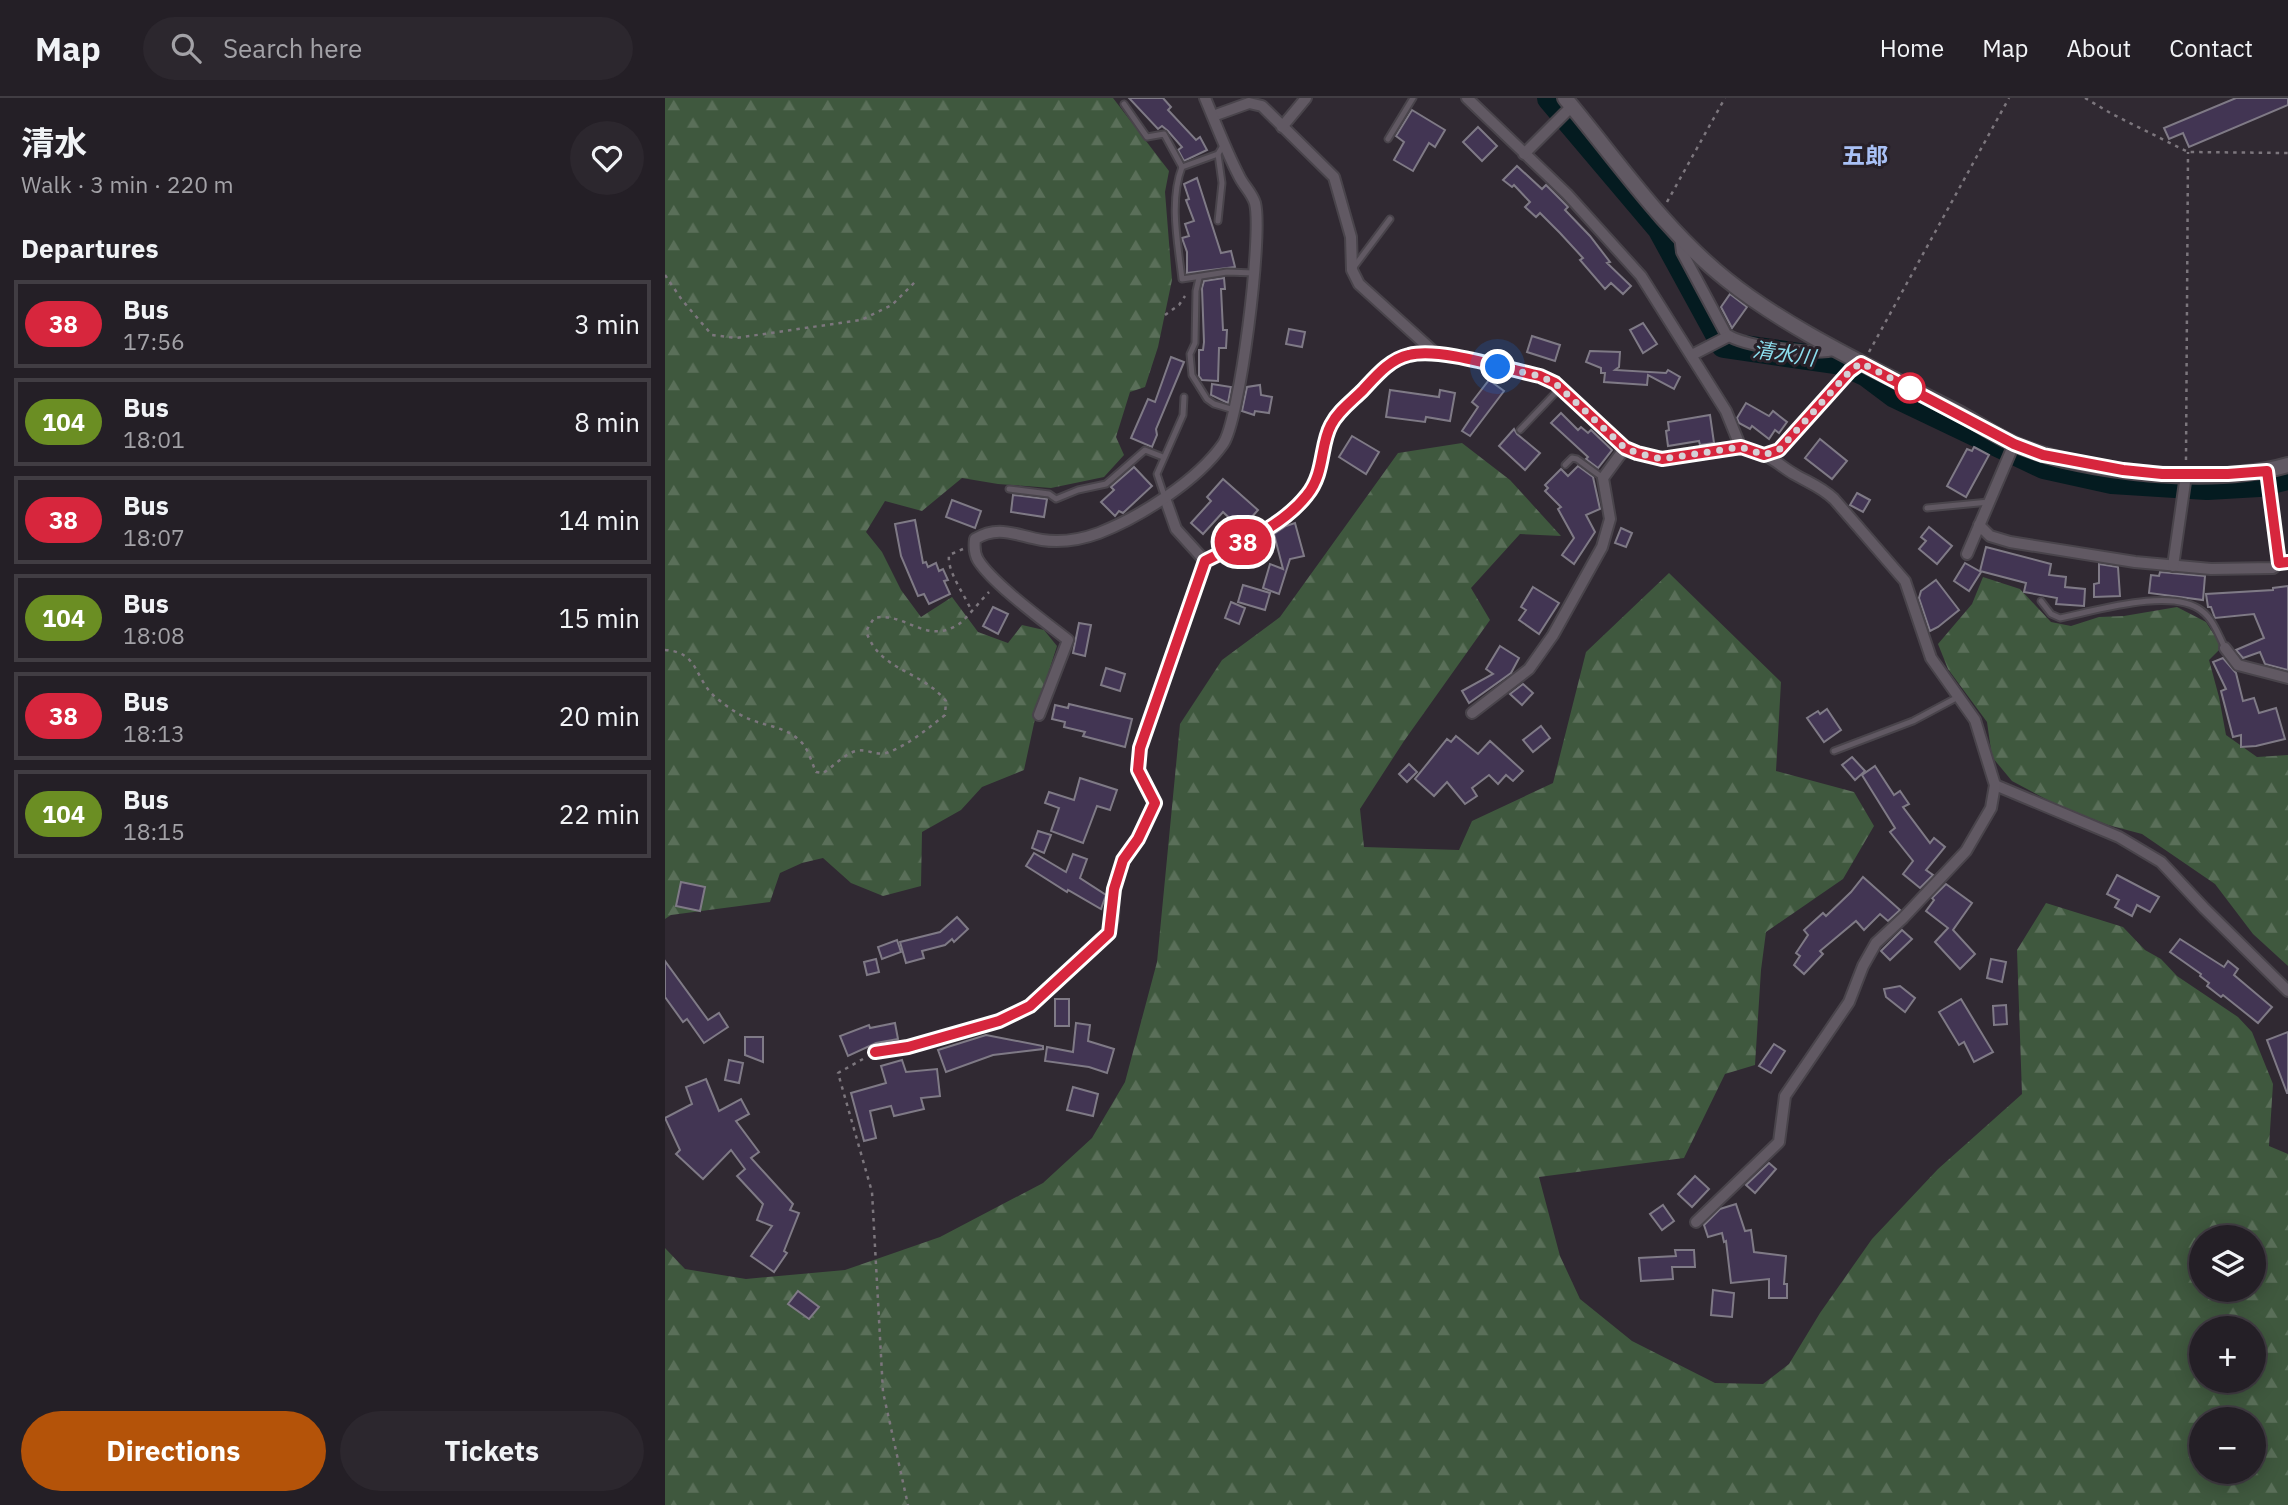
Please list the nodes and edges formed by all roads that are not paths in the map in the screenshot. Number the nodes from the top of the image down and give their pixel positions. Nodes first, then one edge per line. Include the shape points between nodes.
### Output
1 (1205, 98) edge
2 (1306, 98) edge
3 (1413, 98) edge
4 (1467, 98) edge
5 (1568, 102) edge
6 (1124, 104) dead end
7 (1213, 116) junction
8 (1282, 127) junction
9 (1388, 139) dead end
10 (1221, 149) junction
11 (1524, 154) junction
12 (1182, 167) junction
13 (1390, 219) dead end
14 (1218, 222) dead end
15 (1679, 235) junction
16 (1352, 270) junction
17 (1254, 273) junction
18 (1199, 278) junction
19 (1729, 336) junction
20 (1837, 349) junction
21 (1434, 352) junction
22 (1692, 355) junction
23 (1861, 363) junction
24 (1560, 388) junction
25 (1184, 397) dead end
26 (1234, 410) junction
27 (1520, 430) dead end
28 (2014, 444) junction
29 (1741, 447) junction
30 (1625, 448) junction
31 (1764, 455) junction
32 (1163, 457) junction
33 (2288, 465) edge
34 (1565, 466) dead end
35 (2267, 471) junction
36 (2186, 475) junction
37 (1603, 478) junction
38 (1009, 489) dead end
39 (1165, 498) junction
40 (1989, 502) junction
41 (1927, 508) dead end
42 (1979, 525) junction
43 (1967, 554) dead end
44 (1205, 561) junction
45 (2283, 562) edge
46 (2173, 566) junction
47 (2041, 601) dead end
48 (2225, 648) joint
49 (2288, 678) edge
50 (1958, 697) junction
51 (1472, 713) dead end
52 (1039, 715) dead end
53 (1834, 751) dead end
54 (1995, 785) junction
55 (2288, 991) edge
56 (875, 1052) road end
57 (1696, 1222) dead end

1 - 7 street
2 - 8 street
3 - 9 lane
4 - 11 street
5 - 11 street
5 - 15 street
6 - 12 lane via 1147,136 1164,134
7 - 8 street via 1249,103 1262,106
7 - 10 street
8 - 16 street via 1334,177 1351,237
10 - 12 lane
10 - 14 lane
10 - 17 street via 1254,200 1258,223
11 - 22 street via 1618,248
12 - 18 lane via 1177,180 1176,221 1182,279
13 - 16 lane
15 - 19 street via 1682,252
15 - 20 street via 1726,279
16 - 21 street via 1359,284
17 - 18 lane
17 - 26 street
18 - 26 lane via 1195,344 1190,354 1192,375 1214,404
19 - 20 street via 1776,349
19 - 22 street
20 - 23 street
21 - 24 street via 1540,376
21 - 44 street via 1407,355 1385,367 1329,427 1323,464 1308,494 1262,532
22 - 29 street via 1726,411
23 - 28 street
23 - 31 street via 1779,450
24 - 27 lane
24 - 30 street
25 - 32 lane via 1183,415
26 - 39 street via 1224,443
28 - 36 street via 2043,455 2101,466
28 - 40 street
29 - 30 street via 1662,459
29 - 31 street
30 - 37 street
31 - 50 street via 1822,488 1905,581 1931,658
32 - 38 lane via 1145,450 1107,484 1056,499
32 - 39 lane via 1157,474
33 - 35 street
34 - 37 lane via 1577,459
35 - 36 street
35 - 45 street
36 - 46 street
37 - 51 street via 1610,519 1602,547 1529,669
39 - 44 street via 1176,529
39 - 52 street via 1078,540 1041,540 1011,531 975,539 977,559 1068,640
40 - 41 lane
40 - 42 street
42 - 43 street
42 - 46 street via 1990,536 2010,542
44 - 56 street via 1140,748 1138,770 1155,803 1123,860 1109,933 1030,1006 999,1021
45 - 46 street via 2273,568
47 - 48 lane via 2060,618 2128,604 2186,603 2203,611
48 - 49 street via 2238,665
50 - 53 lane via 1913,721
50 - 54 street via 1975,720
54 - 55 street via 2119,837 2161,862
54 - 57 street via 1991,808 1966,851 1876,943 1849,1002 1785,1096 1779,1142

